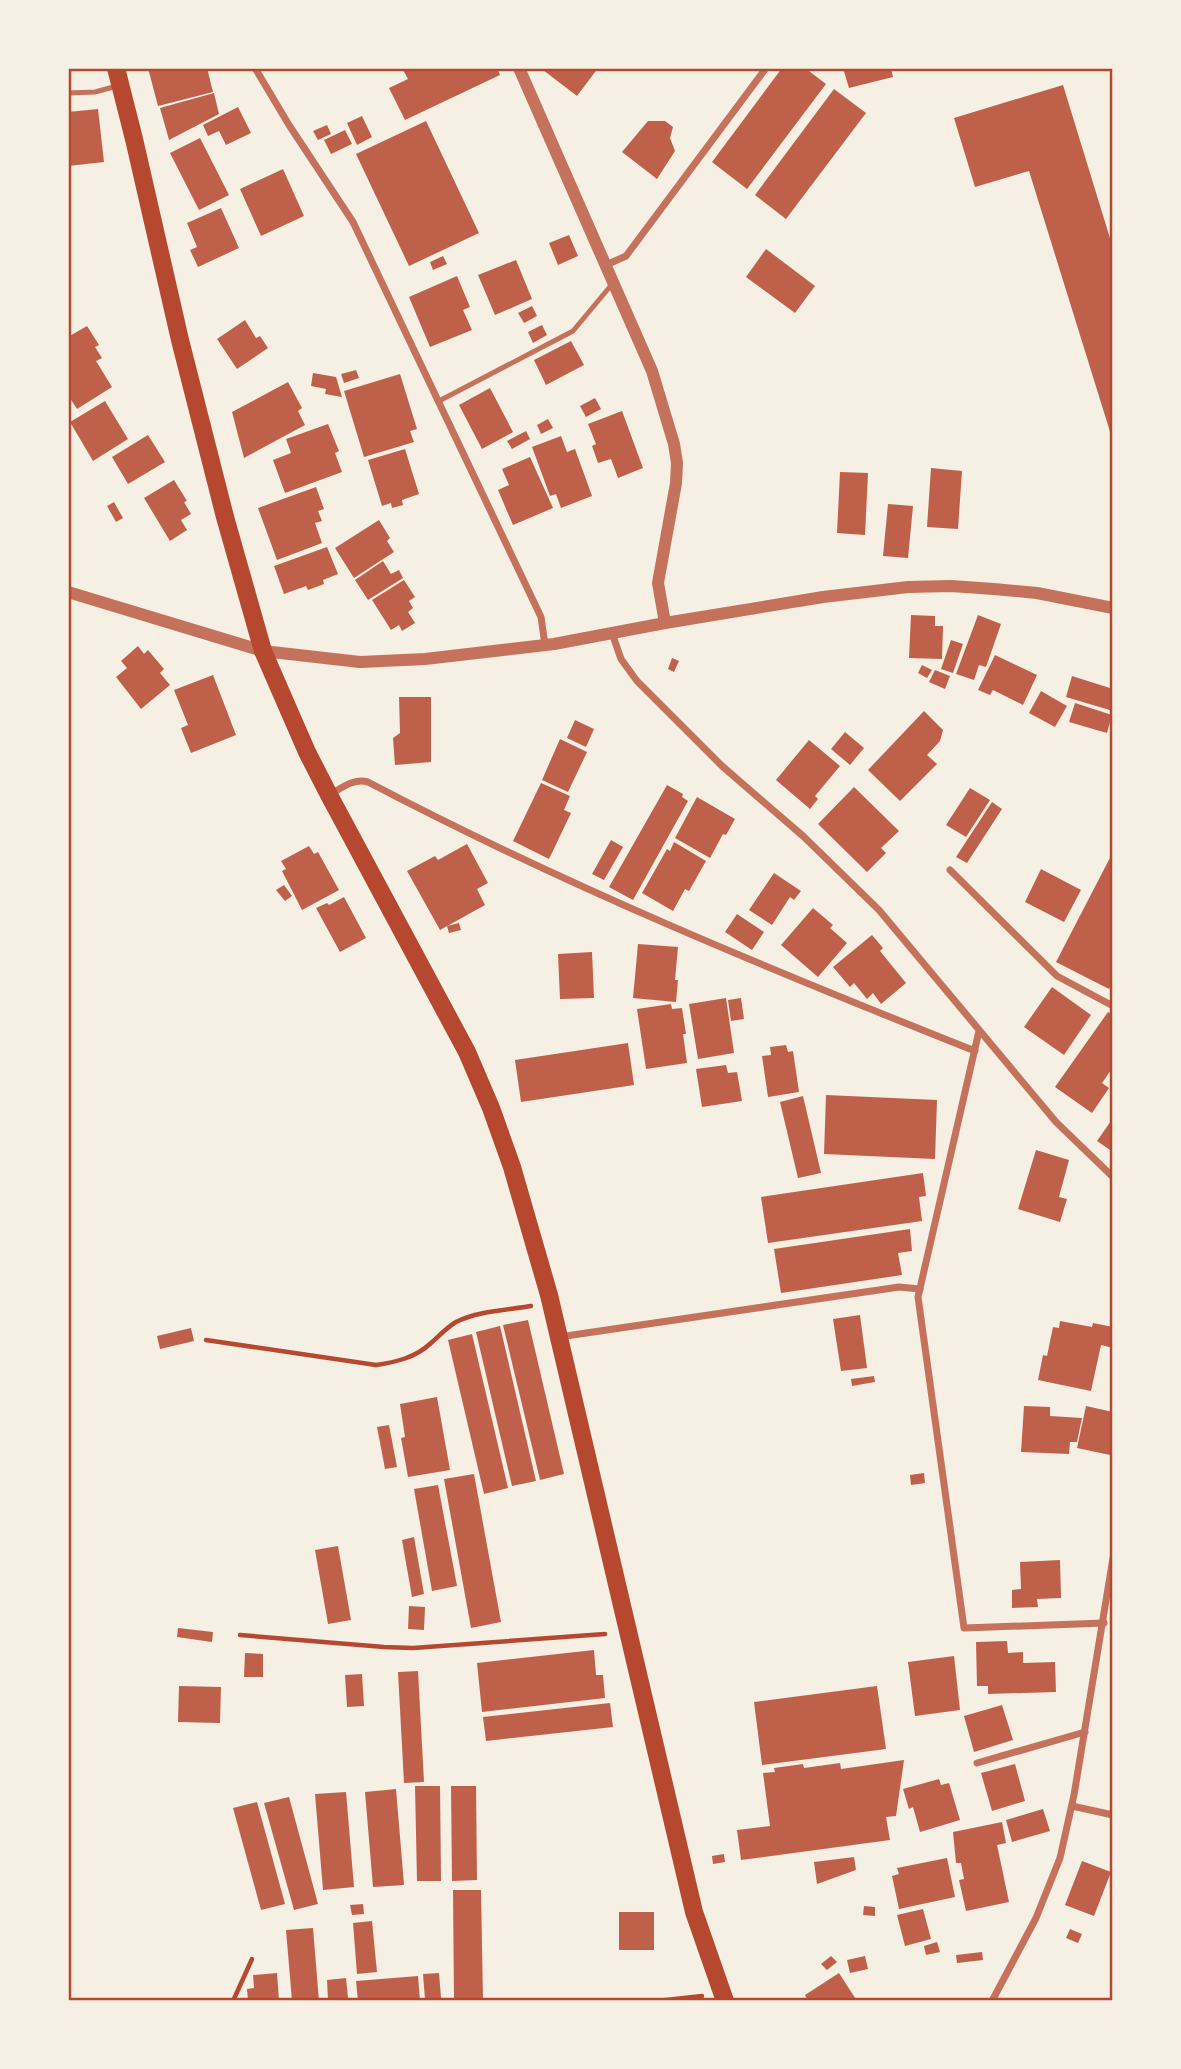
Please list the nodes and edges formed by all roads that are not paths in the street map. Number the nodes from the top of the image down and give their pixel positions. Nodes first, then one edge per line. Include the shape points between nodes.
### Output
1 (255, 68) edge
2 (519, 68) edge
3 (766, 68) edge
4 (118, 77) edge
5 (68, 93) edge
6 (606, 264) junction
7 (614, 282) junction
8 (439, 401) junction
9 (68, 592) edge
10 (1113, 608) edge
11 (665, 623) junction
12 (612, 633) junction
13 (545, 645) junction
14 (263, 651) junction
15 (329, 795) junction
16 (950, 870) dead end
17 (1113, 1006) edge
18 (979, 1031) junction
19 (975, 1051) junction
20 (1113, 1177) edge
21 (920, 1289) junction
22 (559, 1337) junction
23 (1113, 1558) edge
24 (1104, 1623) junction
25 (1085, 1732) junction
26 (977, 1763) dead end
27 (1072, 1806) junction
28 (1113, 1815) edge
29 (724, 1997) edge
30 (992, 2001) edge

1 - 8 street via 353,222
2 - 6 street
3 - 6 street via 626,256
4 - 5 lane via 95,92
4 - 14 main road via 180,340
6 - 7 street
7 - 8 lane via 573,331
7 - 11 street via 652,371 677,463 658,583
8 - 13 street via 541,617
9 - 14 street
10 - 11 street via 1037,593 908,587
11 - 12 street
12 - 13 street
12 - 18 street via 621,659 637,681 879,910
13 - 14 street via 393,662
14 - 15 main road
15 - 19 street via 352,782 368,782 586,889 782,975
15 - 22 main road via 467,1052 491,1108
16 - 17 street via 1057,975
18 - 19 street
18 - 20 street via 1056,1122
19 - 21 street
21 - 22 street via 899,1287
21 - 24 street via 964,1628
22 - 29 main road via 694,1912
23 - 24 street
24 - 25 street
25 - 26 street
25 - 27 street
27 - 28 street
27 - 30 street via 1049,1888

